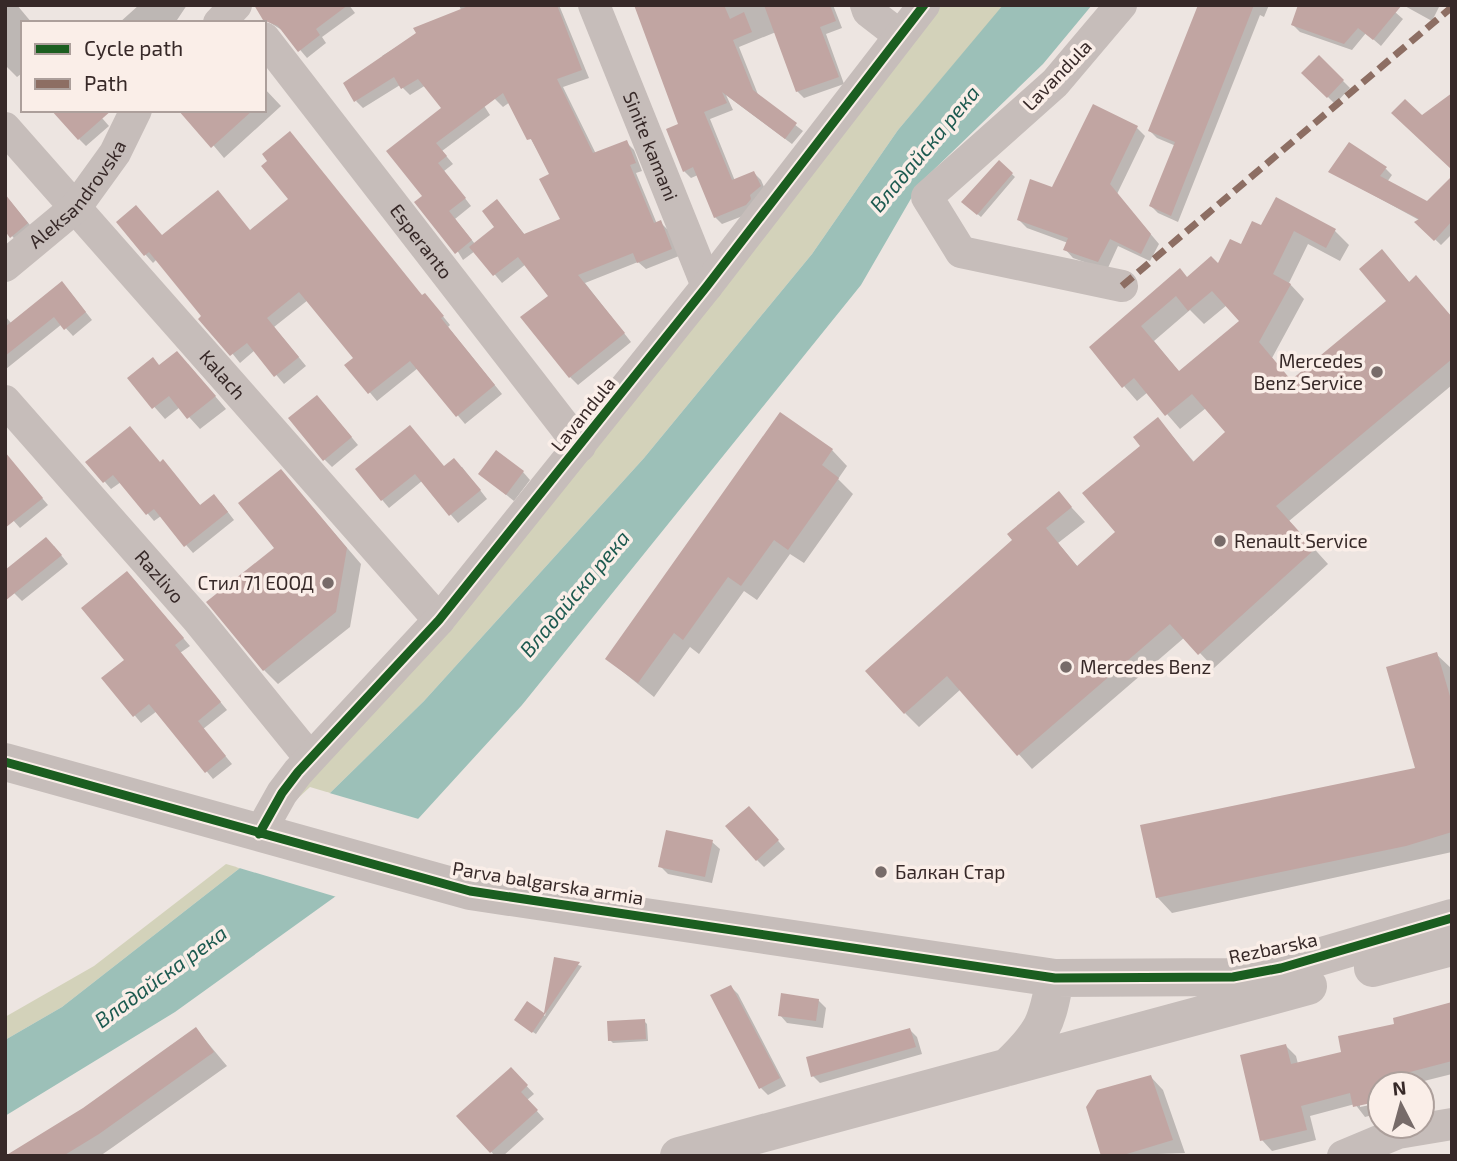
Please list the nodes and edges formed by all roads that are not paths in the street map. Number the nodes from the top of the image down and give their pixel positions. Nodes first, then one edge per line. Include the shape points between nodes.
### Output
1 (238, 5) edge
2 (594, 5) edge
3 (866, 5) edge
4 (924, 5) edge
5 (1121, 5) edge
6 (221, 21) edge
7 (251, 21) edge
8 (899, 35) junction
9 (266, 41) edge
10 (135, 112) edge
11 (5, 128) edge
12 (76, 207) junction
13 (5, 266) edge
14 (707, 286) junction
15 (1122, 286) dead end
16 (5, 401) edge
17 (580, 446) junction
18 (439, 620) junction
19 (310, 758) junction
20 (5, 762) edge
21 (259, 834) junction
22 (1452, 918) edge
23 (1452, 947) edge
24 (1055, 978) junction
25 (1218, 1010) junction
26 (1008, 1067) junction
27 (1452, 1124) edge
28 (679, 1156) edge
29 (1343, 1156) edge

1 - 6 street
1 - 7 street
2 - 14 street, Sinite kamani
3 - 8 street
4 - 8 street, Lavandula
5 - 15 street, Lavandula via 1055,83 927,197 961,253
8 - 14 street, Lavandula
9 - 17 street, Esperanto
10 - 12 street, Aleksandrovska via 114,153
11 - 12 street, Kalach
12 - 13 street, Aleksandrovska
12 - 18 street, Kalach
14 - 17 street, Lavandula
16 - 19 street, Razlivo via 197,620
17 - 18 street, Lavandula
18 - 19 street, Lavandula
19 - 21 street, Lavandula via 282,793
20 - 21 street, Parva balgarska armia
21 - 24 street, Parva balgarska armia via 470,891
22 - 24 street, Rezbarska via 1281,968 1233,977
23 - 25 street
24 - 25 street via 1091,996 1131,1007
24 - 26 street via 1048,1017 1035,1040
25 - 26 street
26 - 28 street
27 - 29 street via 1398,1133

